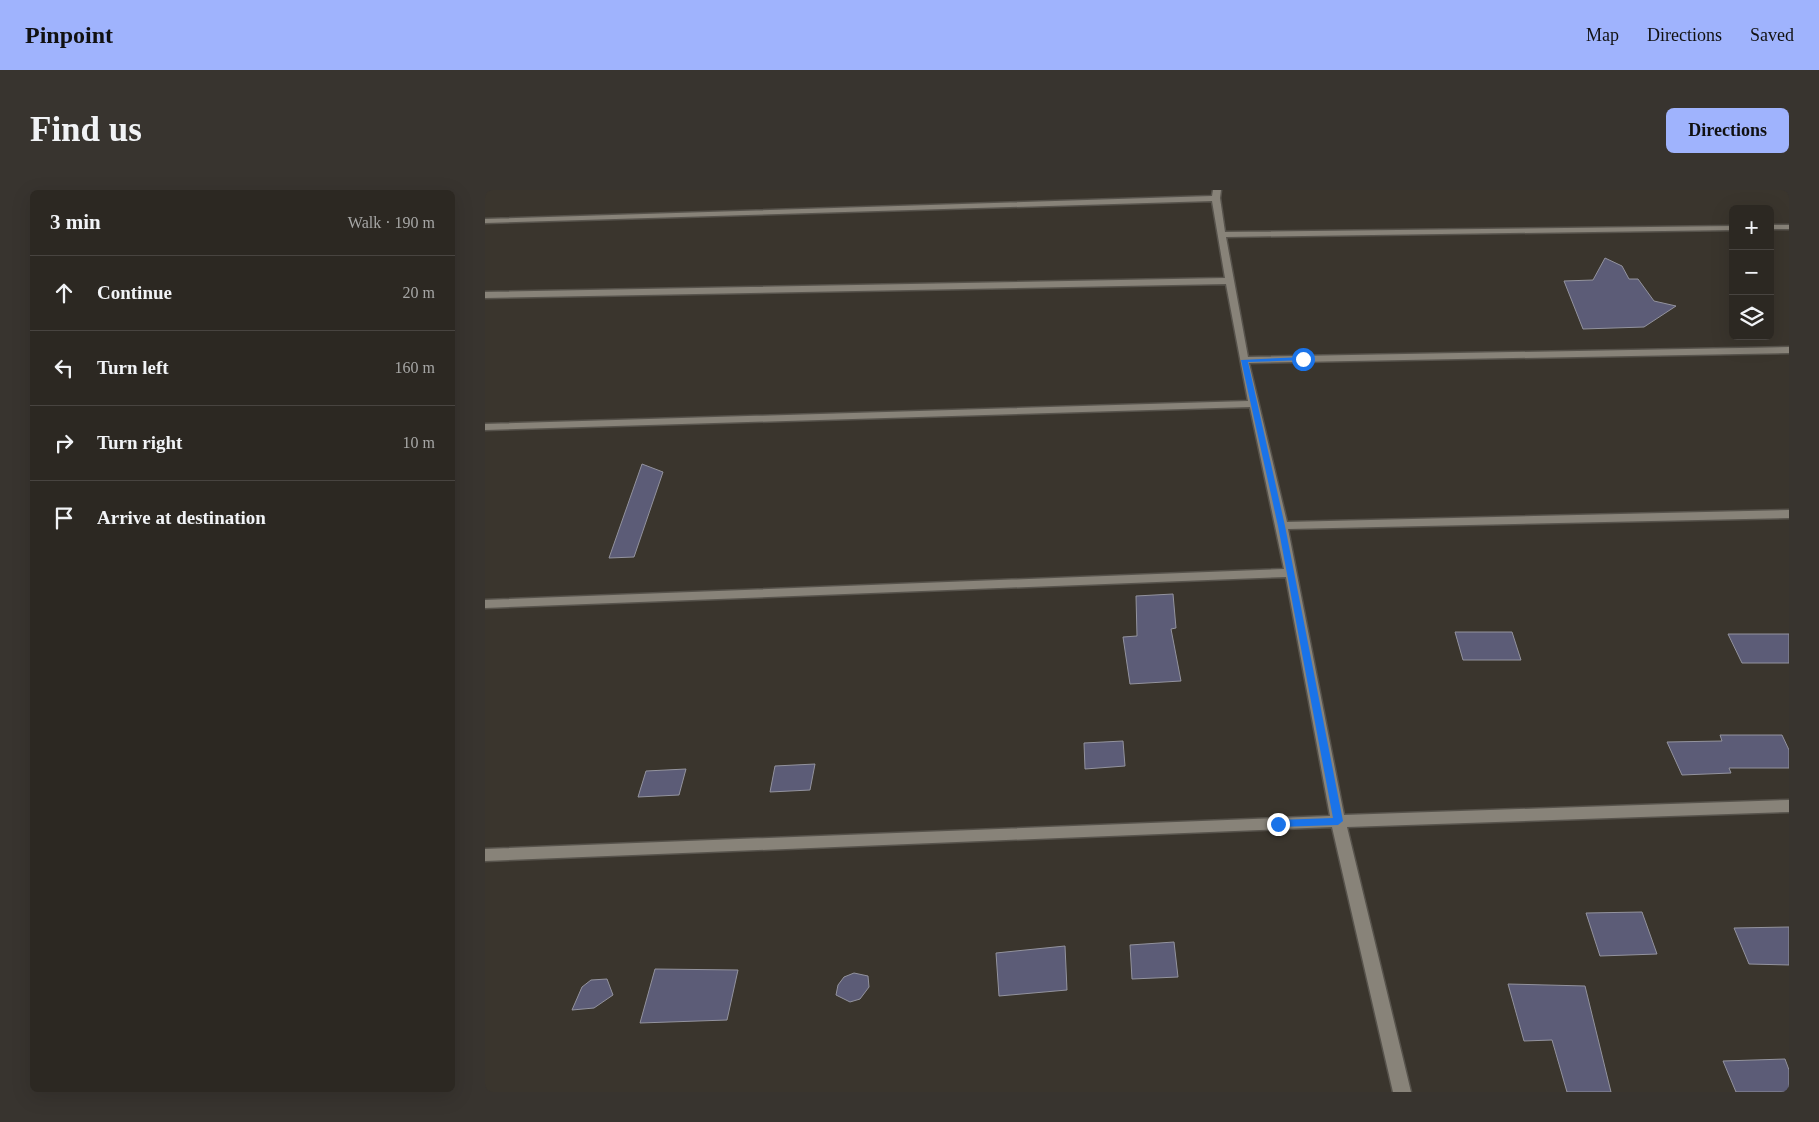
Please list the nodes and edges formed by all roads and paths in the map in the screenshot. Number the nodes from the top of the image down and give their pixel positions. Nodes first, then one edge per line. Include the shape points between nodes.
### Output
1 (1217, 194) edge
2 (485, 221) edge
3 (1774, 227) edge
4 (1789, 227) edge
5 (1729, 228) edge
6 (1221, 235) junction
7 (1229, 281) junction
8 (485, 295) edge
9 (1789, 350) edge
10 (1244, 360) junction
11 (1254, 404) junction
12 (485, 427) edge
13 (1789, 514) edge
14 (1281, 526) junction
15 (1290, 573) junction
16 (485, 604) edge
17 (1789, 806) edge
18 (1338, 821) junction
19 (485, 855) edge
20 (1402, 1092) edge

1 - 2 street
1 - 6 street
3 - 4 street
5 - 6 street
6 - 7 street
7 - 8 street
7 - 10 street
9 - 10 street
10 - 11 street
11 - 12 street
11 - 14 street
13 - 14 street
14 - 15 street
15 - 16 street
15 - 18 street
17 - 18 street
18 - 19 street
18 - 20 street

